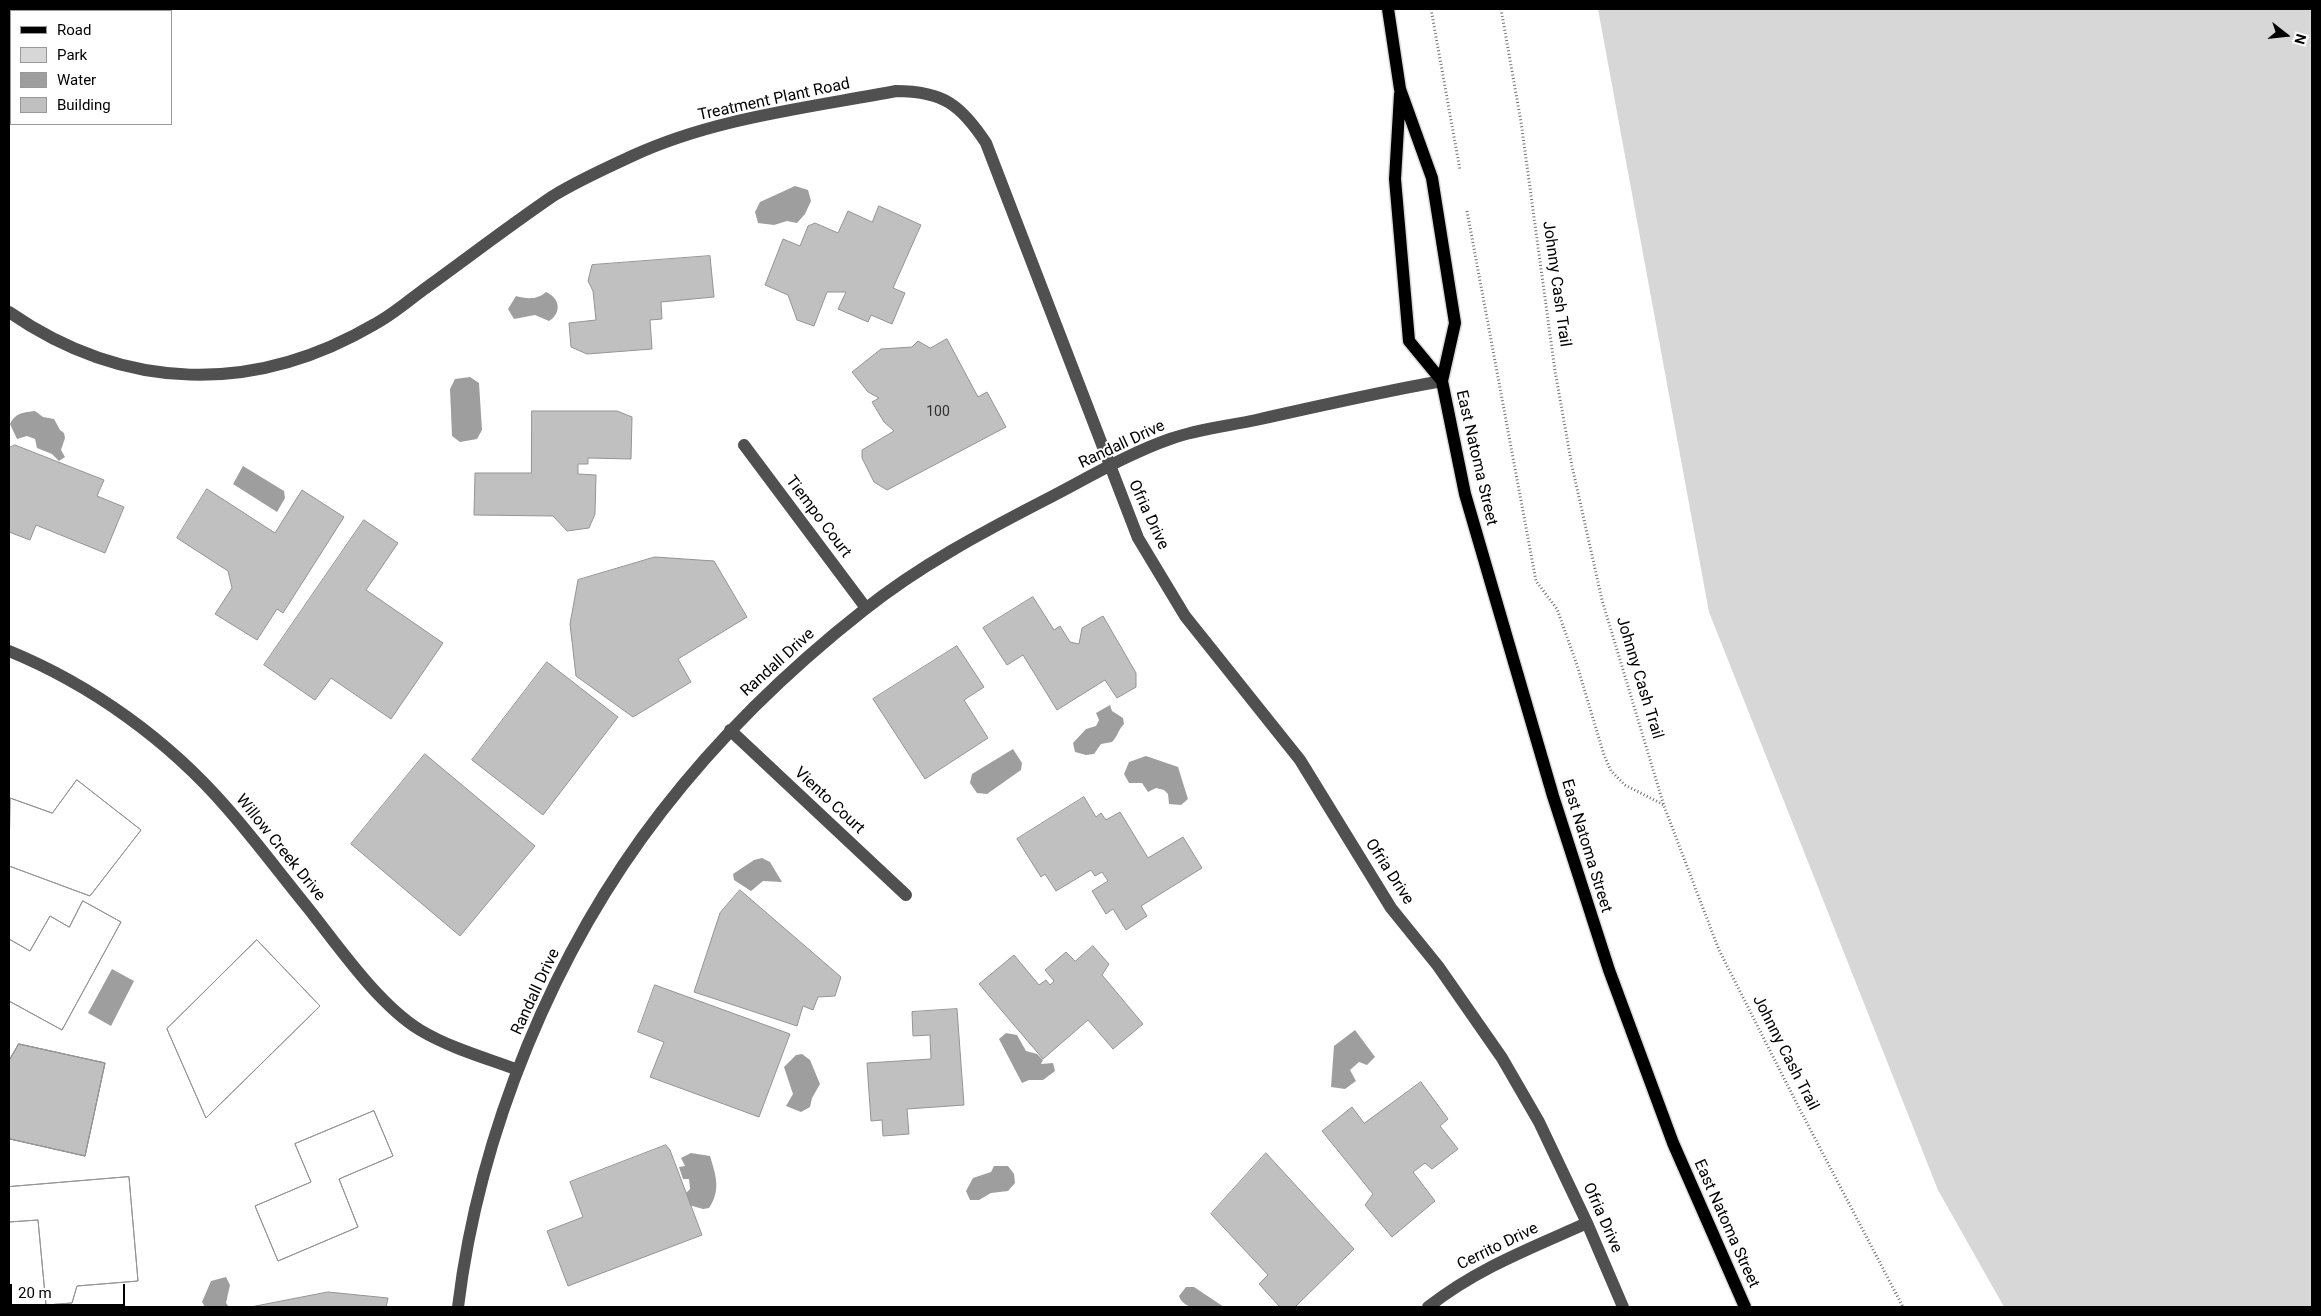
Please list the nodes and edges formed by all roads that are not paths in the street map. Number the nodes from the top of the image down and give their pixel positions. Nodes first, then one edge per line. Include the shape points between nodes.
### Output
1 (1388, 9) edge
2 (1400, 89) junction
3 (9, 312) edge
4 (1442, 381) junction
5 (744, 446) dead end
6 (1109, 467) junction
7 (866, 608) junction
8 (9, 651) edge
9 (730, 730) junction
10 (906, 894) dead end
11 (518, 1070) junction
12 (1587, 1223) junction
13 (458, 1307) edge
14 (1428, 1307) edge
15 (1623, 1307) edge
16 (1745, 1307) edge

1 - 2 main road, East Natoma Street
2 - 4 main road, East Natoma Street via 1432,178 1455,323
2 - 4 main road, East Natoma Street via 1395,179 1409,341
3 - 6 street, Treatment Plant Road via 35,330 73,349 134,369 175,375 218,375 281,366 321,353 377,324 555,195 634,155 716,126 896,91 916,91 945,100 969,118 986,143
4 - 6 street, Randall Drive via 1386,390 1171,438
4 - 16 main road, East Natoma Street via 1464,494 1550,786 1609,970 1673,1143
5 - 7 street, Tiempo Court
6 - 7 street, Randall Drive via 945,555
6 - 12 street, Ofria Drive via 1138,538 1185,616 1300,760 1391,908 1438,966 1502,1058 1539,1122
7 - 9 street, Randall Drive via 785,677
8 - 11 street, Willow Creek Drive via 79,686 132,721 182,761 227,808 365,978 420,1030
9 - 10 street, Viento Court
9 - 11 street, Randall Drive via 661,812 599,903 564,967
11 - 13 street, Randall Drive via 489,1154 463,1261
12 - 14 street, Cerrito Drive via 1484,1269
12 - 15 street, Ofria Drive

